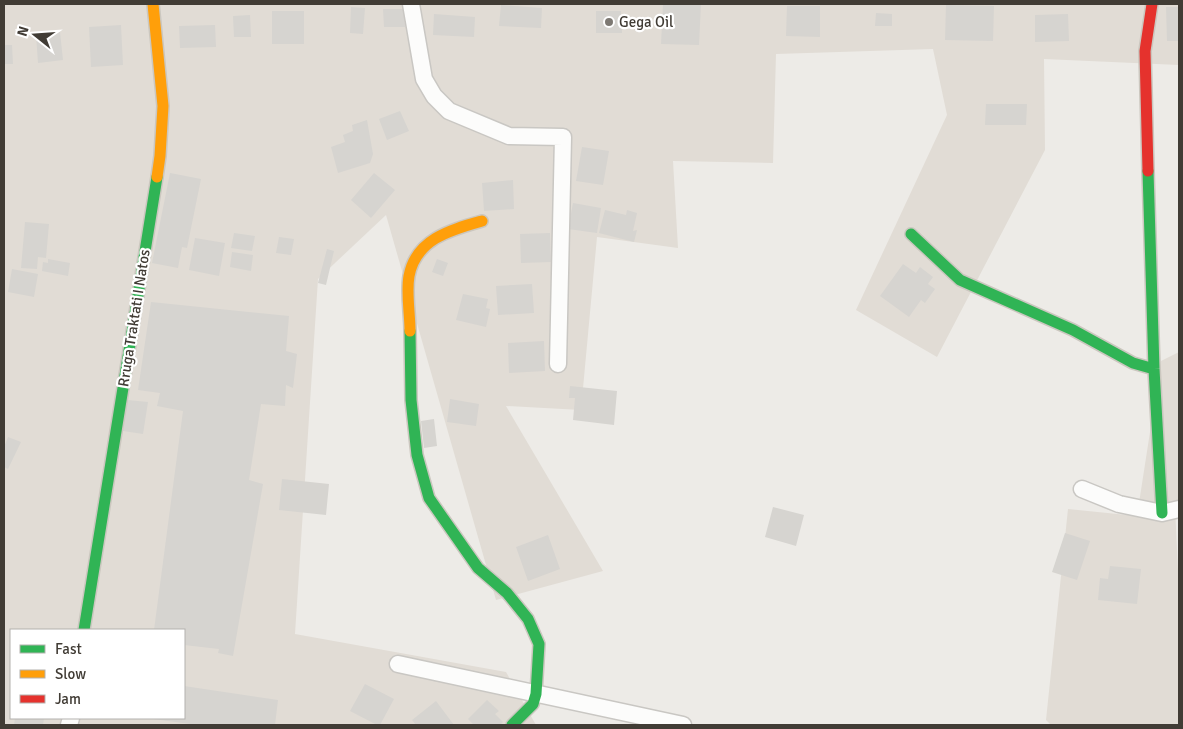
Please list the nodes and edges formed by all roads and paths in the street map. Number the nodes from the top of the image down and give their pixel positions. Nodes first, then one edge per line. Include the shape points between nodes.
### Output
1 (153, 4) edge
2 (411, 4) edge
3 (1152, 4) edge
4 (482, 221) dead end
5 (911, 234) dead end
6 (558, 364) dead end
7 (1154, 369) junction
8 (1082, 489) dead end
9 (1179, 509) edge
10 (1162, 513) junction
11 (84, 629) edge
12 (398, 664) dead end
13 (536, 694) junction
14 (512, 725) edge
15 (683, 725) edge

1 - 11 street, Rruga Traktati I Natos via 163,130
2 - 6 street via 424,79 434,96 449,111 509,136 563,137
3 - 7 street via 1145,51
4 - 13 street via 447,231 424,245 414,259 409,277 411,400 417,455 429,498 478,568 507,593 528,619 539,644
5 - 7 street via 960,280 1074,330 1133,363
7 - 10 street
8 - 10 street via 1118,504
9 - 10 street
12 - 13 street
13 - 14 street via 533,704
13 - 15 street

